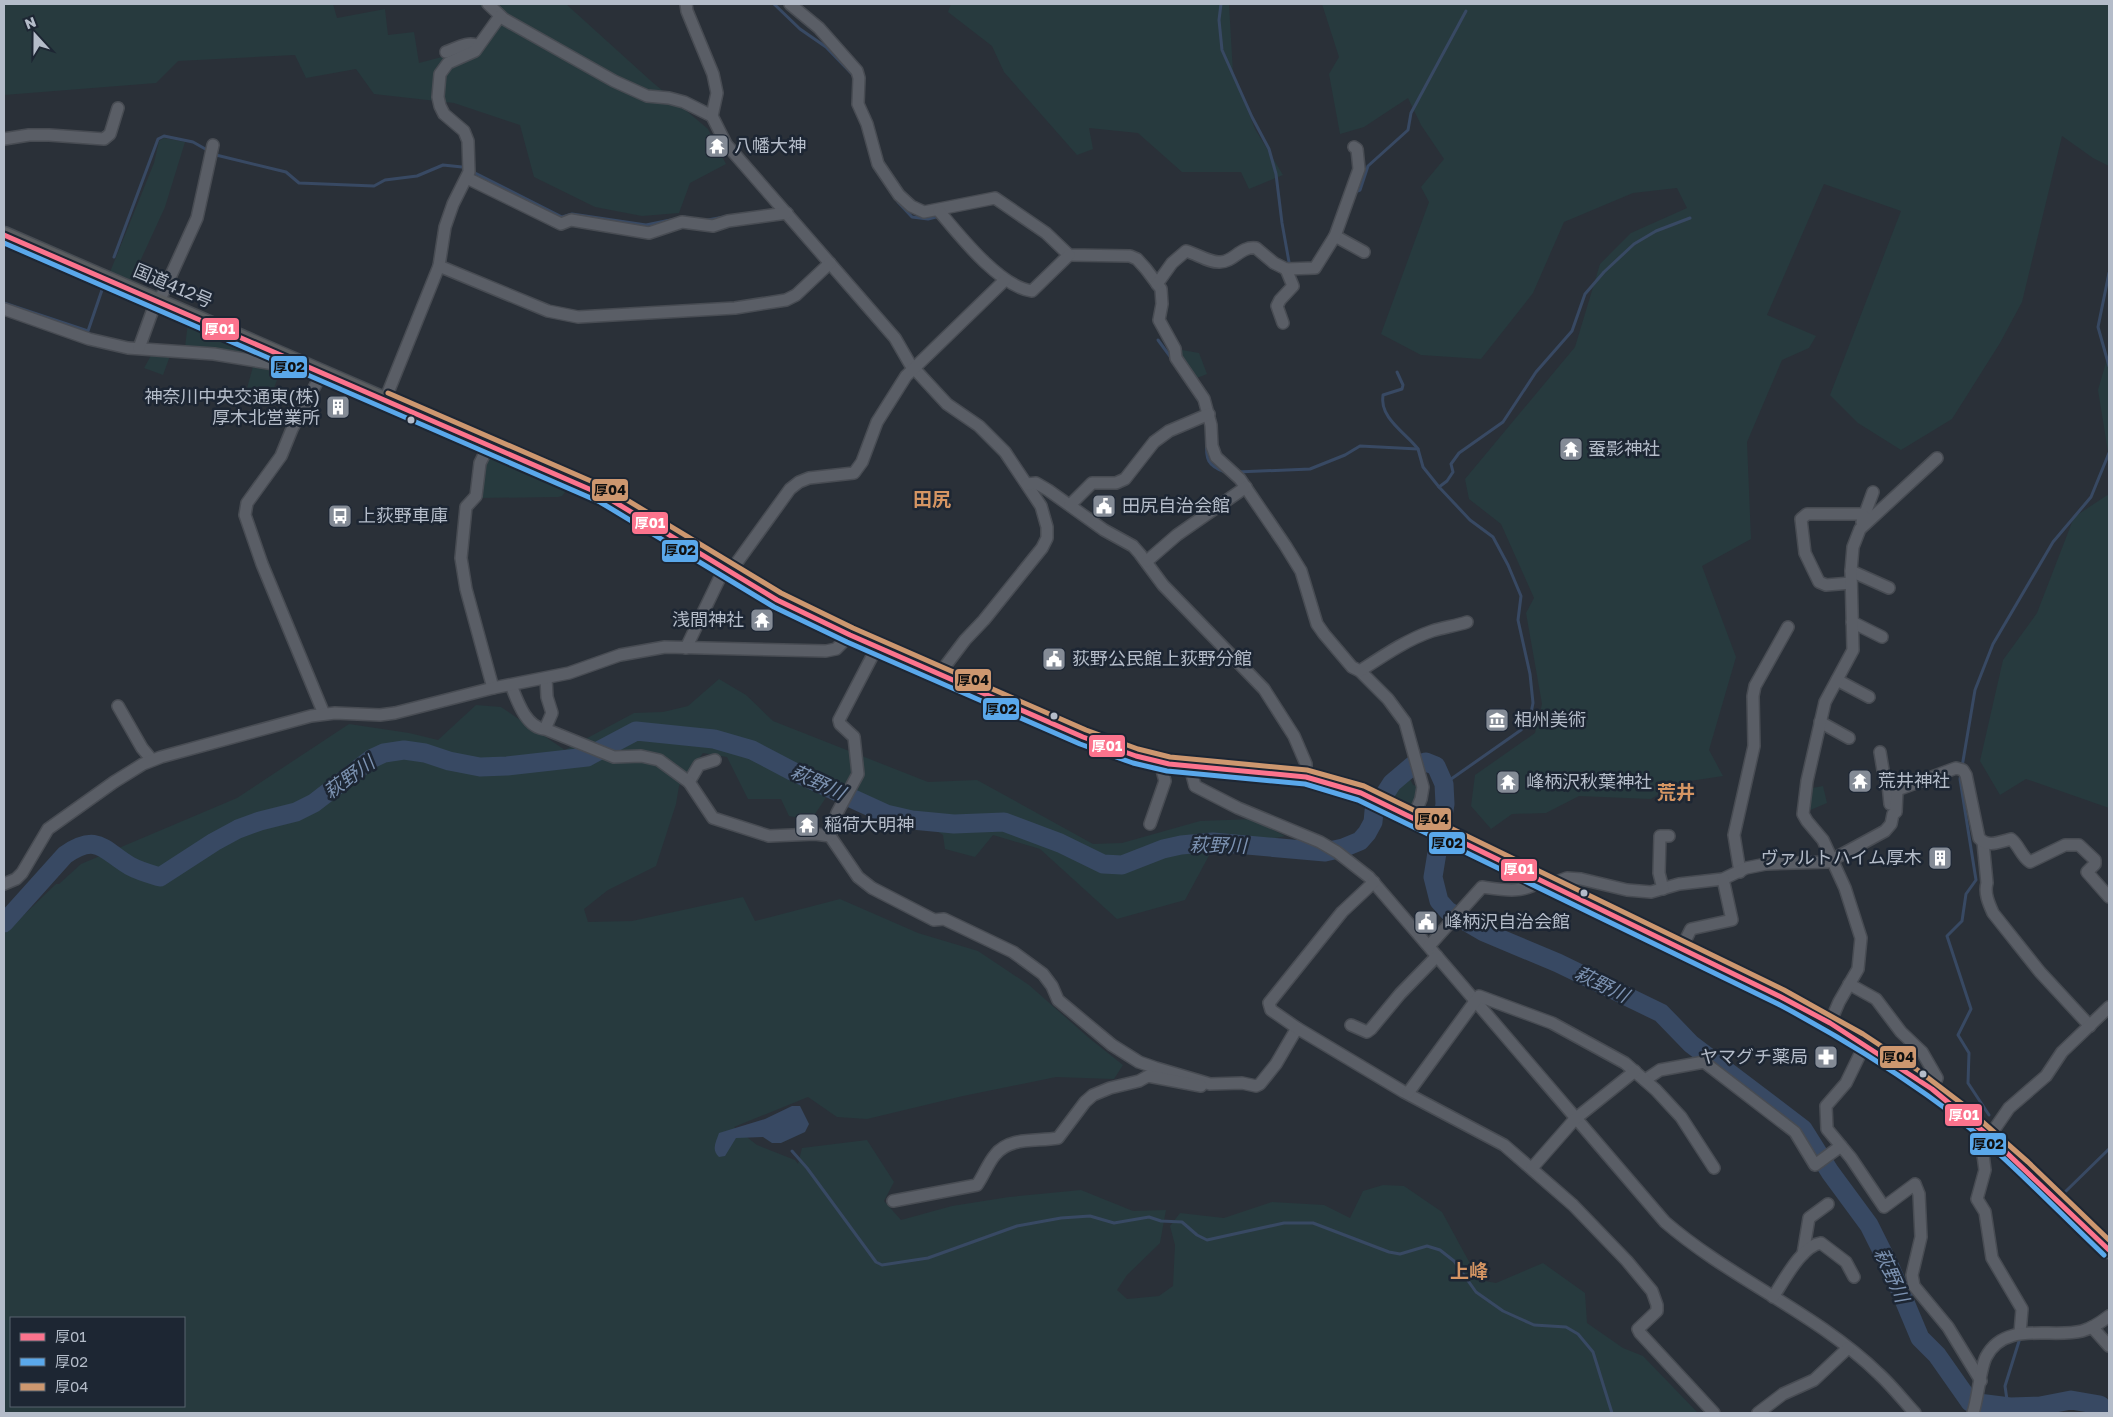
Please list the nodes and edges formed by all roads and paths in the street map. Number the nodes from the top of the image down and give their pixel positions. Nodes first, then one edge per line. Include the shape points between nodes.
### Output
1 (488, 4) edge
2 (686, 4) edge
3 (790, 4) edge
4 (500, 16) junction
5 (478, 46) junction
6 (446, 52) dead end
7 (118, 108) dead end
8 (712, 116) junction
9 (4, 139) edge
10 (1357, 148) dead end
11 (212, 149) dead end
12 (467, 178) junction
13 (787, 213) junction
14 (941, 214) junction
15 (4, 235) edge
16 (1335, 236) junction
17 (1364, 252) dead end
18 (1066, 258) junction
19 (830, 263) junction
20 (439, 266) junction
21 (1286, 269) junction
22 (1005, 280) junction
23 (1157, 284) junction
24 (156, 301) junction
25 (4, 309) edge
26 (1283, 323) dead end
27 (139, 348) junction
28 (299, 363) junction
29 (914, 369) junction
30 (322, 373) junction
31 (384, 400) junction
32 (1205, 416) junction
33 (489, 445) junction
34 (1937, 458) dead end
35 (1238, 479) junction
36 (1027, 484) junction
37 (1873, 492) dead end
38 (1070, 505) junction
39 (1865, 517) junction
40 (1860, 528) junction
41 (1147, 561) junction
42 (727, 571) junction
43 (1851, 571) junction
44 (1851, 583) junction
45 (1889, 588) dead end
46 (1467, 622) dead end
47 (1852, 622) junction
48 (1788, 627) dead end
49 (850, 635) junction
50 (1882, 637) dead end
51 (877, 647) junction
52 (686, 648) junction
53 (1360, 671) junction
54 (940, 674) junction
55 (546, 678) junction
56 (1837, 680) junction
57 (511, 685) junction
58 (493, 688) junction
59 (1869, 697) dead end
60 (118, 706) dead end
61 (324, 714) junction
62 (1820, 722) junction
63 (545, 729) junction
64 (1849, 738) dead end
65 (1880, 752) dead end
66 (152, 760) junction
67 (716, 760) dead end
68 (1163, 763) junction
69 (1190, 767) junction
70 (1306, 777) junction
71 (689, 782) junction
72 (1893, 815) junction
73 (1419, 821) junction
74 (1150, 824) dead end
75 (830, 836) junction
76 (1660, 836) dead end
77 (1982, 842) junction
78 (1832, 860) junction
79 (1740, 872) junction
80 (1724, 879) junction
81 (1374, 882) junction
82 (1546, 882) junction
83 (4, 884) edge
84 (1663, 889) junction
85 (2109, 897) edge
86 (1429, 946) junction
87 (1681, 949) junction
88 (1437, 956) junction
89 (1849, 984) junction
90 (1475, 1001) junction
91 (2109, 1007) edge
92 (1830, 1023) junction
93 (1351, 1025) dead end
94 (2090, 1026) junction
95 (1297, 1028) junction
96 (1865, 1044) junction
97 (1635, 1071) junction
98 (1645, 1080) junction
99 (1210, 1084) junction
100 (1932, 1089) junction
101 (1408, 1093) junction
102 (1575, 1119) junction
103 (1990, 1137) junction
104 (1840, 1147) junction
105 (1532, 1168) junction
106 (1714, 1168) dead end
107 (893, 1201) dead end
108 (1828, 1204) dead end
109 (2109, 1250) edge
110 (1802, 1254) junction
111 (1854, 1278) dead end
112 (1773, 1297) junction
113 (2109, 1316) edge
114 (2092, 1327) junction
115 (2020, 1333) junction
116 (2109, 1346) edge
117 (1848, 1348) junction
118 (1980, 1385) junction
119 (1974, 1410) edge
120 (1714, 1413) edge
121 (1758, 1413) edge
122 (1915, 1413) edge

1 - 4 street
2 - 8 street via 714,74 717,93
3 - 14 street via 819,28 856,71 859,78 858,104 878,164 899,195 924,212
4 - 5 street
4 - 8 street via 647,96 684,102
5 - 6 street via 468,44
5 - 12 street via 442,70 438,97 444,114 462,128 466,137
7 - 9 street via 110,134 104,139 39,135
8 - 13 street via 726,144
10 - 16 street via 1360,169
11 - 24 street via 196,218
12 - 13 street via 561,224 571,220 649,233 682,222 713,226
12 - 20 street via 445,227
13 - 19 street
14 - 18 street via 995,198 1046,233
14 - 22 street
15 - 24 highway, 国道412号
16 - 17 street
16 - 21 street via 1315,268
18 - 22 street via 1032,291
18 - 23 street via 1130,256 1137,259
19 - 20 street via 796,295 786,300 735,308 578,317 548,311
19 - 29 street via 895,338
20 - 31 street
21 - 23 street via 1256,248 1243,249 1224,262 1186,251
21 - 26 street via 1293,286 1277,306
22 - 29 street
23 - 32 street via 1161,289 1162,304 1159,320 1175,349 1176,358 1204,398
24 - 27 street
24 - 28 highway, 国道412号
25 - 27 street via 89,338
27 - 28 street via 214,354 274,364
28 - 30 highway, 国道412号
29 - 36 street via 947,404 990,436
29 - 42 street via 906,376 877,422 860,467 854,473 809,478 794,485
30 - 31 highway, 国道412号
30 - 61 street via 292,428 281,456 247,503 245,515
31 - 33 highway, 国道412号
32 - 35 street via 1216,457
32 - 38 street via 1169,431 1154,442 1125,479 1116,483 1092,483
33 - 42 highway, 国道412号 via 618,503
33 - 58 street via 480,463 476,496 466,506 461,558 466,589
34 - 40 street
35 - 41 street
35 - 53 street via 1301,571 1317,624 1352,668
36 - 38 street via 1036,483
36 - 54 street via 1045,515 1045,543
37 - 39 street
38 - 41 street via 1133,546
39 - 40 street
39 - 44 street via 1860,514 1807,514 1802,518 1804,553 1819,582 1826,585
40 - 43 street via 1853,546
41 - 70 street via 1163,585 1264,690 1294,736 1306,764
42 - 49 highway, 国道412号 via 777,600
42 - 52 street
43 - 44 street
43 - 45 street
44 - 47 street
46 - 53 street via 1417,637
47 - 50 street
47 - 56 street via 1853,650
48 - 79 street via 1755,686 1753,696 1754,746 1734,835
49 - 51 highway, 国道412号
49 - 52 street via 836,649 826,651
51 - 54 highway, 国道412号
51 - 75 street via 839,720 854,737 858,774 836,813
52 - 55 street via 644,650
53 - 73 street via 1405,722 1423,787
54 - 68 highway, 国道412号 via 1082,737
55 - 57 street
55 - 63 street via 552,713
56 - 59 street
56 - 62 street via 1825,702
57 - 58 street
57 - 63 street via 532,723 539,729
58 - 61 street via 380,715
60 - 66 street
61 - 66 street
62 - 64 street
62 - 78 street via 1803,814 1824,840
63 - 71 street via 614,758 642,756 659,760
65 - 72 street
66 - 83 street via 114,782 48,829 22,873
67 - 71 street via 699,765
68 - 69 highway, 国道412号
68 - 74 street via 1165,781 1158,812
69 - 70 highway, 国道412号
69 - 81 street via 1195,786 1320,842
70 - 73 highway, 国道412号 via 1361,793
71 - 75 street via 713,818 769,836
72 - 77 street via 1897,790 1960,769 1966,775
72 - 78 street via 1891,824 1884,831
73 - 82 highway, 国道412号
75 - 99 street via 858,877 872,888 934,920 944,919 1013,952 1043,974 1058,1000 1127,1055 1156,1068
76 - 84 street via 1659,873
77 - 85 street via 1988,844 2011,839 2030,862 2065,845 2079,845 2095,860 2087,872
77 - 94 street via 1988,903 1993,913 2040,972
78 - 79 street via 1766,864
78 - 89 street via 1861,938 1858,969
79 - 80 street
80 - 84 street
80 - 87 street via 1732,920 1691,928
81 - 86 street
81 - 95 street via 1342,912 1270,1003 1271,1010
82 - 84 street via 1567,878 1627,890 1651,892
82 - 86 street via 1519,890 1482,887
82 - 87 highway, 国道412号
86 - 88 street
87 - 92 highway, 国道412号
88 - 90 street
88 - 93 street via 1371,1029 1367,1032
89 - 92 street
89 - 100 street via 1876,999 1901,1032 1922,1052 1937,1078
90 - 97 street via 1479,996 1552,1023
90 - 101 street
90 - 102 street
91 - 94 street
92 - 96 highway, 国道412号
94 - 103 street via 2062,1052 2046,1076 2009,1108
95 - 99 street via 1260,1084
95 - 101 street
96 - 100 highway, 国道412号
96 - 104 street via 1846,1083 1826,1106 1827,1129
97 - 98 street
97 - 102 street
98 - 104 street via 1660,1070 1704,1062 1795,1132 1815,1165
98 - 106 street via 1681,1117
99 - 107 street via 1198,1087 1148,1076 1110,1088 1085,1102 1058,1138 1020,1140 996,1153 977,1184
100 - 103 highway, 国道412号
101 - 105 street via 1504,1145
102 - 105 street
102 - 112 street via 1665,1222 1705,1254
103 - 109 highway, 国道412号
103 - 115 street via 1982,1147 1985,1170 1976,1199 1985,1212 1992,1258 2022,1308
104 - 118 street via 1884,1207 1915,1184 1919,1194 1921,1237 1912,1275 1914,1286 1948,1327
105 - 120 street via 1591,1223 1652,1291 1657,1311 1638,1329 1640,1333
108 - 110 street via 1809,1218
110 - 111 street via 1821,1244 1846,1262
110 - 112 street
112 - 117 street
113 - 114 street
114 - 115 street via 2082,1331
114 - 116 street
115 - 118 street via 1999,1342 1986,1357
117 - 121 street via 1814,1380 1785,1387
117 - 122 street via 1879,1373
118 - 119 street

